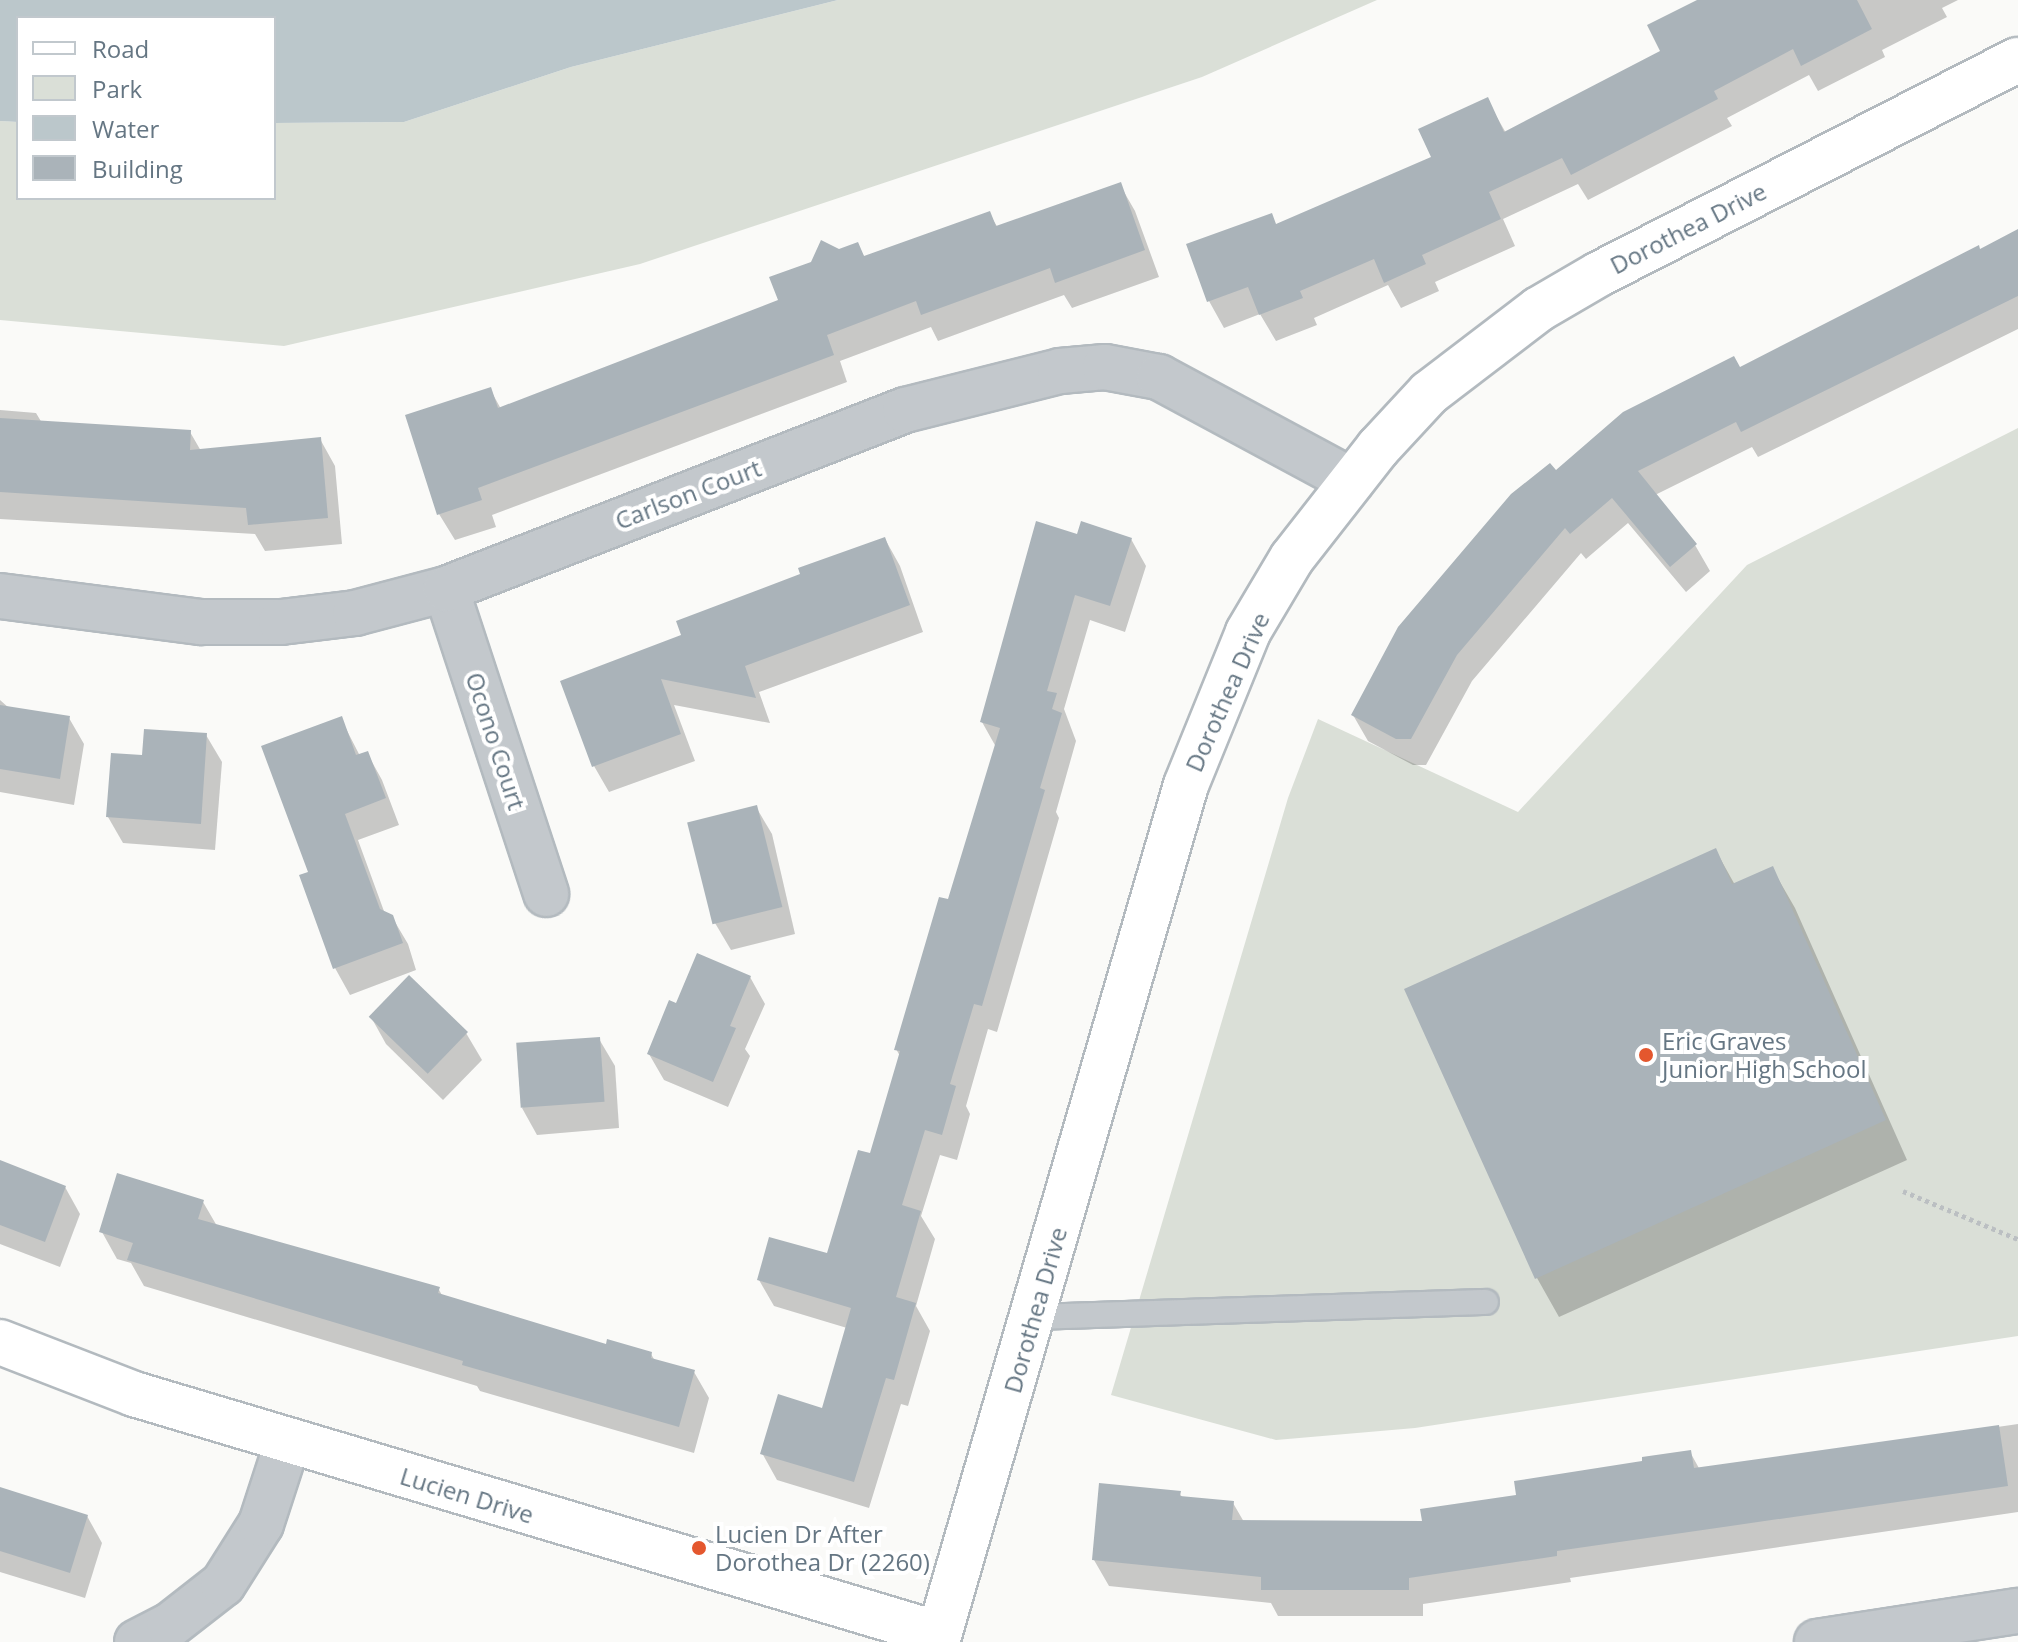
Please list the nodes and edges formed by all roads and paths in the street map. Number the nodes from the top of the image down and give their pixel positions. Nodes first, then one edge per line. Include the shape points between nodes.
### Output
1 (2018, 60) edge
2 (1352, 481) junction
3 (446, 589) junction
4 (0, 596) edge
5 (546, 894) dead end
6 (1903, 1191) dead end
7 (2018, 1239) edge
8 (1486, 1302) dead end
9 (1032, 1317) junction
10 (0, 1342) edge
11 (288, 1441) junction
12 (2018, 1611) edge
13 (947, 1639) edge
14 (137, 1642) edge
15 (1817, 1642) edge

1 - 2 street, Dorothea Drive via 1539,309 1429,393
2 - 3 street, Carlson Court via 1159,377 1105,367 1060,371 905,410
2 - 9 street, Dorothea Drive via 1292,558 1248,632 1186,785
3 - 4 street, Carlson Court via 355,613 281,622 201,622
3 - 5 street, Ocono Court
6 - 7 path
8 - 9 lane
9 - 13 street, Dorothea Drive
10 - 11 street, Lucien Drive via 134,1394
11 - 13 street, Lucien Drive
11 - 14 street via 261,1524 223,1584 169,1626
12 - 15 street

